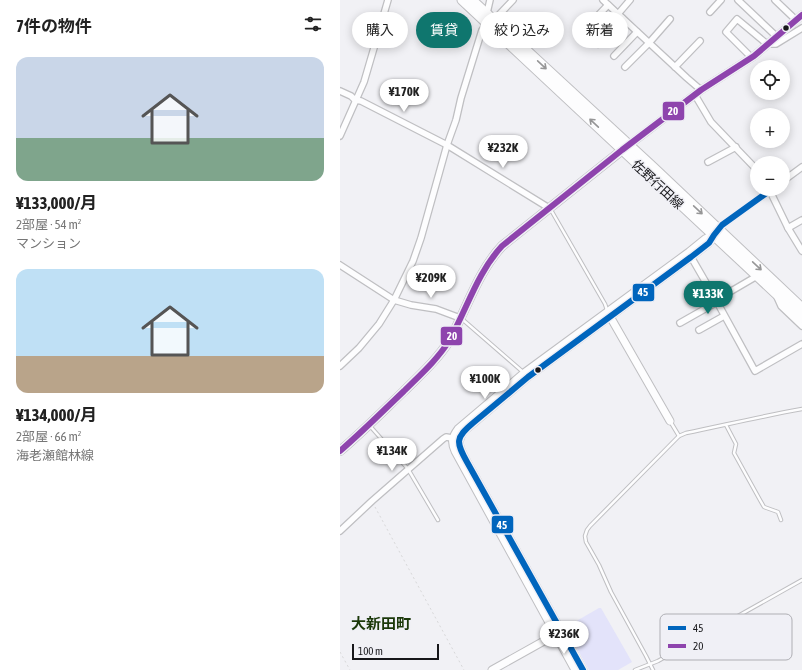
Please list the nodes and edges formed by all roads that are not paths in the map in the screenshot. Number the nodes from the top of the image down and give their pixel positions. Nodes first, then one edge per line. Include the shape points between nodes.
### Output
1 (388, 0) edge
2 (462, 0) edge
3 (472, 0) edge
4 (490, 0) edge
5 (513, 0) edge
6 (630, 0) edge
7 (721, 0) edge
8 (738, 0) edge
9 (775, 0) edge
10 (606, 2) edge
11 (486, 12) edge
12 (487, 12) edge
13 (500, 12) edge
14 (598, 12) edge
15 (616, 12) edge
16 (620, 12) edge
17 (710, 12) dead end
18 (480, 14) edge
19 (799, 17) edge
20 (670, 19) dead end
21 (628, 24) edge
22 (802, 28) edge
23 (637, 32) junction
24 (480, 36) edge
25 (776, 36) junction
26 (700, 41) dead end
27 (649, 43) junction
28 (767, 44) junction
29 (518, 48) edge
30 (614, 56) dead end
31 (751, 57) junction
32 (625, 67) dead end
33 (675, 67) junction
34 (701, 90) junction
35 (340, 91) edge
36 (695, 95) junction
37 (355, 100) junction
38 (340, 136) edge
39 (447, 145) junction
40 (736, 147) junction
41 (626, 148) junction
42 (708, 162) dead end
43 (750, 162) edge
44 (802, 167) edge
45 (790, 176) edge
46 (762, 196) edge
47 (773, 196) edge
48 (549, 208) junction
49 (802, 220) edge
50 (788, 228) junction
51 (716, 232) junction
52 (802, 251) edge
53 (690, 255) junction
54 (340, 265) edge
55 (757, 276) junction
56 (774, 292) junction
57 (394, 300) junction
58 (716, 301) junction
59 (789, 301) junction
60 (802, 308) edge
61 (609, 314) junction
62 (724, 316) junction
63 (460, 318) junction
64 (802, 318) edge
65 (680, 323) dead end
66 (802, 326) edge
67 (699, 330) dead end
68 (802, 344) edge
69 (340, 366) edge
70 (526, 375) junction
71 (802, 409) edge
72 (670, 421) joint
73 (369, 425) junction
74 (726, 425) junction
75 (679, 436) junction
76 (452, 438) junction
77 (340, 451) edge
78 (408, 469) junction
79 (438, 520) dead end
80 (782, 520) dead end
81 (340, 531) edge
82 (802, 580) edge
83 (742, 614) edge
84 (558, 633) junction
85 (660, 660) edge
86 (650, 664) junction
87 (492, 670) edge
88 (575, 670) edge
89 (582, 670) edge
90 (636, 670) edge
91 (653, 670) edge

1 - 37 street via 366,75
2 - 18 main road, 佐野行田線
3 - 11 main road, 佐野行田線
4 - 12 street
5 - 13 street
6 - 16 street
7 - 17 street
8 - 25 street
9 - 19 street
10 - 14 street
10 - 15 street
19 - 25 street
20 - 27 street
21 - 23 street
22 - 28 street via 776,44
23 - 27 street
23 - 30 street
24 - 39 street
25 - 28 street
26 - 33 street
27 - 32 street
27 - 33 street
28 - 31 street
28 - 31 street via 737,18 726,32
29 - 41 main road, 佐野行田線
31 - 34 street
33 - 34 street
34 - 36 street
35 - 37 street
36 - 40 street via 711,122
36 - 41 street
37 - 38 street
37 - 39 street via 362,101
39 - 48 street
39 - 57 street via 421,238
40 - 42 street
40 - 43 street
41 - 48 main road
41 - 51 main road, 佐野行田線
44 - 45 street
46 - 51 street
47 - 50 street
48 - 61 lane
48 - 63 main road via 495,253
49 - 50 street
50 - 52 street
51 - 53 street via 705,239
51 - 55 main road, 佐野行田線
51 -> 59 main road, 佐野行田線
53 - 58 street
53 - 61 street
54 - 57 street
55 - 56 main road, 佐野行田線
55 - 58 street
56 - 59 main road, 佐野行田線
56 - 66 street via 781,306
57 - 63 street via 436,309
57 - 69 street via 379,324
58 - 62 street
58 - 65 street
59 - 60 main road, 佐野行田線
59 - 64 main road, 佐野行田線
61 - 70 street
61 - 72 street
62 - 67 street
62 - 68 street via 755,371
63 - 70 lane
63 - 73 main road via 449,340 431,364
70 - 76 street via 458,429
70 - 84 street via 464,430 459,446
71 - 74 lane
72 - 75 lane
73 - 77 main road
73 - 78 lane
74 - 75 lane
74 - 80 lane via 736,444 734,453 764,507 778,512
75 - 86 lane via 590,526 585,536 611,592
76 - 78 street via 443,439
76 - 84 street via 455,451
78 - 79 lane
78 - 81 street
82 - 83 lane
84 - 87 street
84 - 88 street
84 - 89 street
85 - 86 lane
86 - 90 lane
86 - 91 lane

